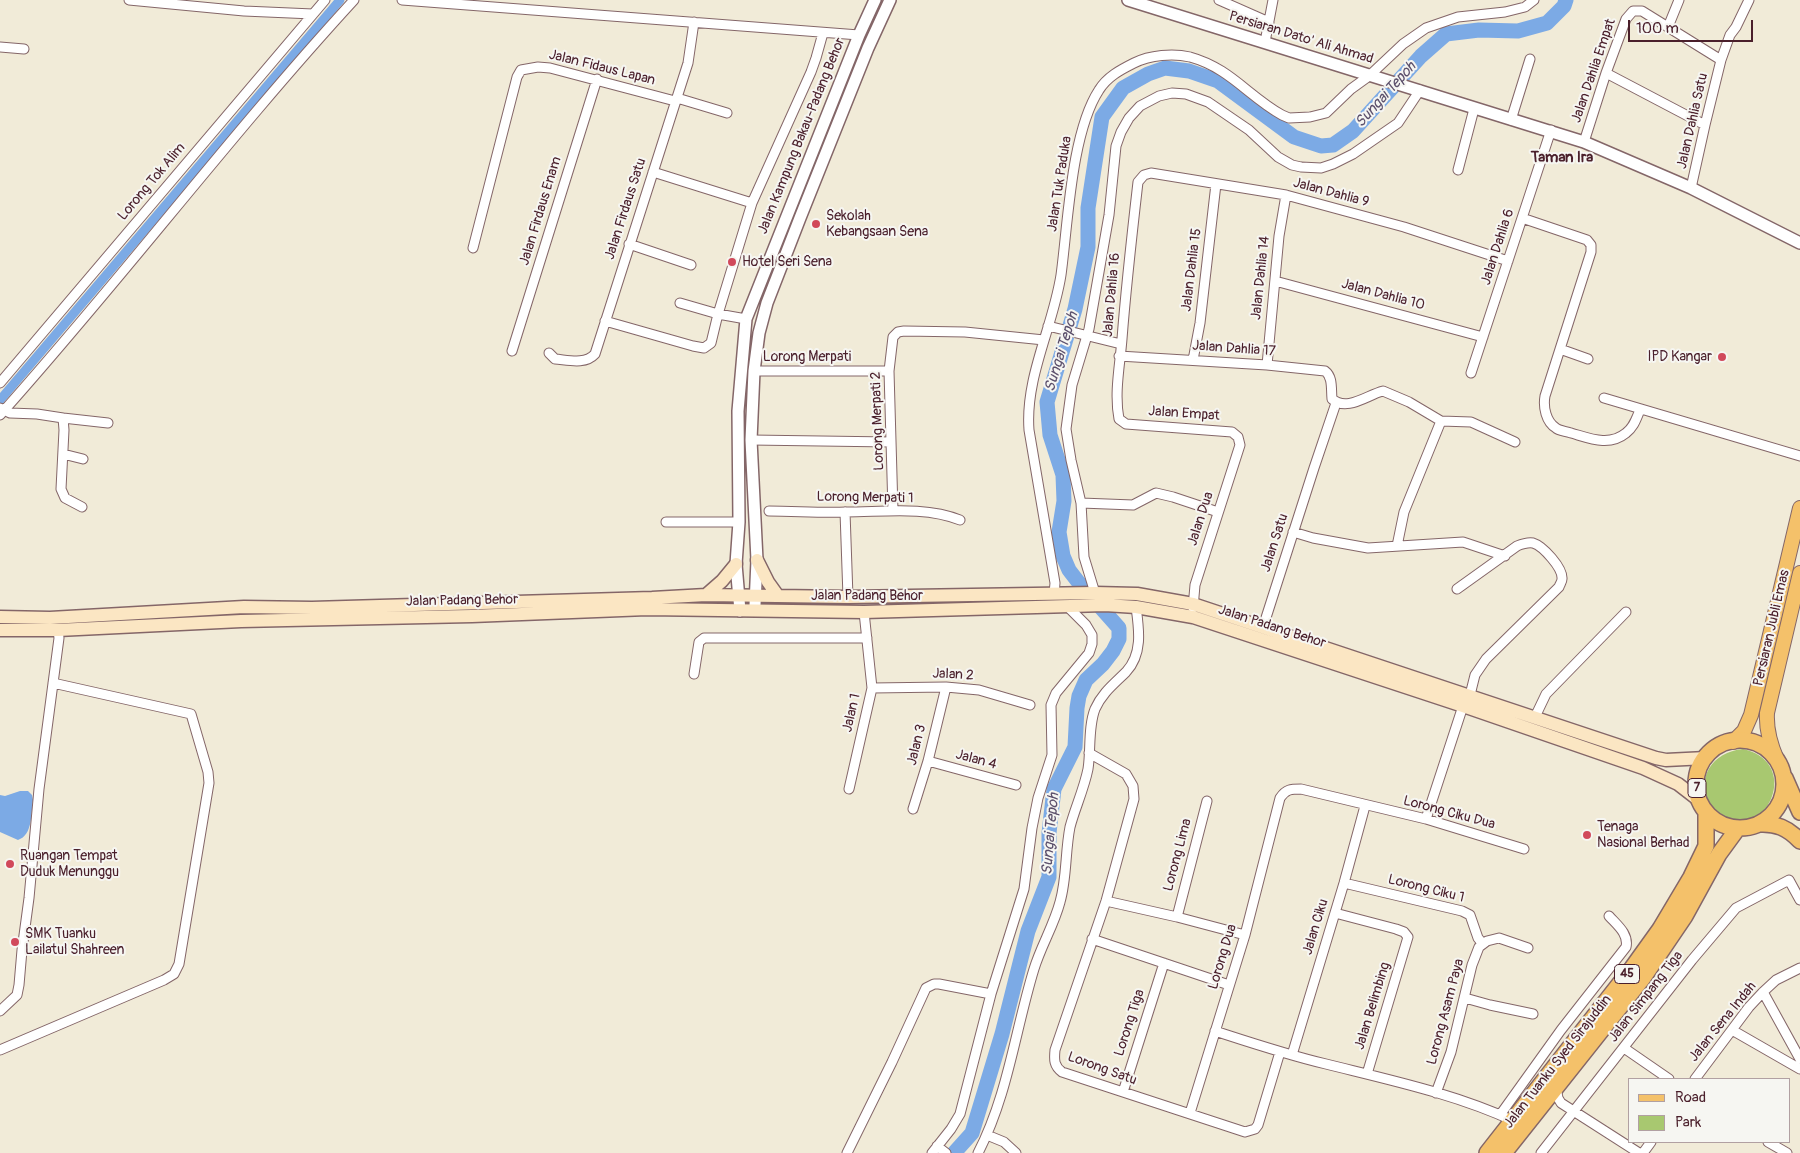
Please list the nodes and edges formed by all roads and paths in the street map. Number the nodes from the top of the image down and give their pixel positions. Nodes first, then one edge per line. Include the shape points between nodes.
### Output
1 (129, 0) edge
2 (325, 0) edge
3 (354, 0) edge
4 (402, 0) edge
5 (875, 0) edge
6 (890, 0) edge
7 (1128, 0) edge
8 (1219, 0) edge
9 (1273, 0) edge
10 (1534, 0) edge
11 (1679, 0) edge
12 (1749, 0) edge
13 (190, 2) edge
14 (313, 14) junction
15 (694, 22) junction
16 (1269, 22) junction
17 (1668, 27) junction
18 (823, 32) junction
19 (859, 35) junction
20 (1265, 42) junction
21 (0, 46) edge
22 (24, 49) dead end
23 (1530, 59) dead end
24 (1721, 60) junction
25 (1606, 73) junction
26 (1374, 77) junction
27 (597, 79) junction
28 (1414, 88) junction
29 (676, 99) junction
30 (1474, 108) junction
31 (727, 113) dead end
32 (1511, 120) junction
33 (1704, 125) junction
34 (1550, 130) junction
35 (1584, 142) junction
36 (1458, 170) dead end
37 (652, 172) junction
38 (1144, 175) joint
39 (1216, 184) junction
40 (1692, 188) junction
41 (1286, 195) junction
42 (752, 203) junction
43 (1522, 218) junction
44 (1800, 243) edge
45 (629, 244) junction
46 (473, 248) dead end
47 (1508, 261) junction
48 (691, 265) dead end
49 (1275, 281) junction
50 (680, 303) dead end
51 (718, 314) junction
52 (746, 319) junction
53 (605, 321) junction
54 (1052, 327) junction
55 (1088, 336) junction
56 (1483, 337) junction
57 (1044, 340) junction
58 (1121, 344) junction
59 (1560, 349) junction
60 (512, 351) dead end
61 (549, 353) dead end
62 (1120, 356) junction
63 (1588, 359) dead end
64 (1193, 360) junction
65 (1268, 365) junction
66 (754, 371) junction
67 (889, 371) junction
68 (1471, 373) dead end
69 (0, 383) edge
70 (1604, 398) dead end
71 (1336, 403) junction
72 (1640, 410) junction
73 (1, 411) edge
74 (63, 418) junction
75 (1119, 419) joint
76 (1441, 421) junction
77 (108, 423) dead end
78 (751, 440) junction
79 (892, 442) junction
80 (1515, 442) dead end
81 (1240, 445) joint
82 (63, 454) junction
83 (1800, 456) edge
84 (84, 459) dead end
85 (1082, 503) junction
86 (82, 507) dead end
87 (1800, 508) edge
88 (769, 510) dead end
89 (893, 511) junction
90 (844, 512) junction
91 (1218, 512) junction
92 (960, 520) dead end
93 (666, 522) dead end
94 (739, 522) junction
95 (1293, 532) junction
96 (1397, 546) junction
97 (1505, 556) junction
98 (757, 560) junction
99 (736, 564) junction
100 (1800, 573) edge
101 (1457, 589) dead end
102 (1095, 593) junction
103 (1058, 594) junction
104 (706, 595) junction
105 (739, 596) junction
106 (755, 596) junction
107 (778, 596) junction
108 (848, 597) junction
109 (1072, 606) junction
110 (1136, 607) junction
111 (1193, 610) junction
112 (740, 611) junction
113 (756, 611) junction
114 (864, 612) junction
115 (1626, 612) dead end
116 (0, 617) edge
117 (50, 618) junction
118 (1263, 627) junction
119 (0, 630) edge
120 (58, 630) junction
121 (866, 638) junction
122 (694, 674) dead end
123 (53, 683) junction
124 (946, 687) junction
125 (872, 688) junction
126 (1466, 701) junction
127 (1030, 705) dead end
128 (1535, 717) junction
129 (1733, 742) junction
130 (1089, 753) junction
131 (1706, 758) junction
132 (928, 761) junction
133 (1779, 765) junction
134 (1016, 785) dead end
135 (849, 789) dead end
136 (1207, 801) dead end
137 (1365, 806) junction
138 (1703, 807) junction
139 (913, 808) dead end
140 (1277, 808) joint
141 (1800, 812) edge
142 (1426, 819) junction
143 (1759, 824) junction
144 (1738, 828) junction
145 (1800, 841) edge
146 (1524, 849) dead end
147 (1344, 883) junction
148 (1800, 900) edge
149 (1106, 901) junction
150 (1335, 913) junction
151 (1176, 916) junction
152 (1609, 916) dead end
153 (1245, 935) junction
154 (1092, 938) junction
155 (1485, 943) junction
156 (1528, 948) dead end
157 (1164, 963) junction
158 (1800, 968) edge
159 (1230, 985) junction
160 (1763, 992) junction
161 (991, 994) junction
162 (1465, 998) junction
163 (1582, 1004) junction
164 (0, 1011) edge
165 (1534, 1014) dead end
166 (1596, 1014) junction
167 (1732, 1030) junction
168 (1216, 1031) junction
169 (1624, 1048) junction
170 (0, 1050) edge
171 (1280, 1052) junction
172 (1292, 1055) junction
173 (1800, 1058) edge
174 (1800, 1069) edge
175 (1367, 1074) junction
176 (1668, 1078) edge
177 (1696, 1078) edge
178 (1556, 1088) junction
179 (1123, 1092) junction
180 (1436, 1093) junction
181 (1574, 1112) junction
182 (1190, 1113) junction
183 (1513, 1120) junction
184 (987, 1135) junction
185 (1650, 1143) edge
186 (1770, 1143) edge
187 (940, 1151) edge
188 (847, 1153) edge
189 (978, 1153) edge
190 (1016, 1153) edge
191 (1487, 1153) edge
192 (1504, 1153) edge
193 (1542, 1153) edge
194 (1641, 1153) edge
195 (1787, 1153) edge

1 - 13 street
2 - 14 street, Lorong Tok Alim
3 - 73 street via 231,140 98,302
4 - 15 street
5 - 19 street, Jalan Kampung Bakau-Padang Behor
6 - 66 street, Jalan Kampung Bakau-Padang Behor via 767,304
7 - 20 street, Persiaran Dato' Ali Ahmad
8 - 16 street
9 - 16 street
10 - 26 street, Jalan Tuk Paduka via 1525,8 1458,17 1426,28 1403,44
11 - 17 street
12 - 24 street, Jalan Dahlia Satu
13 - 14 street via 244,11
14 - 69 street, Lorong Tok Alim
15 - 18 street
15 - 29 street, Jalan Firdaus Satu via 688,63
16 - 20 street
17 - 24 street
17 - 25 street, Jalan Dahlia Empat via 1642,11 1633,11 1626,19
18 - 19 street
18 - 42 street via 811,72
19 - 52 street, Jalan Kampung Bakau-Padang Behor
20 - 26 street, Persiaran Dato' Ali Ahmad
21 - 22 street
23 - 32 street
24 - 33 street, Jalan Dahlia Satu
25 - 33 street
25 - 35 street, Jalan Dahlia Empat
26 - 28 street, Persiaran Dato' Ali Ahmad
26 - 54 street, Jalan Tuk Paduka via 1351,89 1326,113 1299,118 1278,113 1226,73 1188,57 1174,55 1143,59 1110,77 1097,94 1082,134
27 - 29 street, Jalan Fidaus Lapan
27 - 46 street, Jalan Fidaus Lapan via 538,66 521,70
27 - 60 street, Jalan Firdaus Enam
28 - 30 street, Persiaran Dato' Ali Ahmad
28 - 55 street via 1398,123 1353,154 1321,168 1301,168 1283,160 1249,130 1208,102 1186,94 1158,96 1140,106 1124,126 1116,146
29 - 31 street, Jalan Fidaus Lapan
29 - 37 street, Jalan Firdaus Satu
30 - 32 street, Persiaran Dato' Ali Ahmad
30 - 36 street
32 - 34 street, Persiaran Dato' Ali Ahmad
33 - 40 street, Jalan Dahlia Satu
34 - 35 street, Persiaran Dato' Ali Ahmad
34 - 43 street, Jalan Dahlia 6
35 - 40 street, Persiaran Dato' Ali Ahmad
37 - 42 street
37 - 45 street, Jalan Firdaus Satu
38 - 39 street, Jalan Dahlia 9 via 1151,173
38 - 58 street, Jalan Dahlia 16 via 1138,182
39 - 41 street, Jalan Dahlia 9
39 - 64 street, Jalan Dahlia 15
40 - 44 street, Persiaran Dato' Ali Ahmad
41 - 47 street, Jalan Dahlia 9 via 1404,227
41 - 49 street, Jalan Dahlia 14
42 - 51 street
43 - 47 street, Jalan Dahlia 6
43 - 59 street via 1586,240 1591,245
45 - 48 street
45 - 53 street, Jalan Firdaus Satu
47 - 56 street, Jalan Dahlia 6
49 - 56 street, Jalan Dahlia 10
49 - 65 street, Jalan Dahlia 14
50 - 51 street
51 - 52 street
51 - 53 street via 711,344 704,348
52 - 94 street, Jalan Kampung Bakau-Padang Behor via 738,411
53 - 61 street, Jalan Firdaus Satu via 595,354 590,360 555,359
54 - 55 street
54 - 57 street, Jalan Tuk Paduka
55 - 58 street
55 - 85 street via 1072,385 1066,429 1070,460
56 - 68 street, Jalan Dahlia 6
57 - 67 street, Lorong Merpati 2 via 965,332 898,332 893,337
57 - 103 street, Jalan Tuk Paduka via 1028,420
58 - 62 street, Jalan Dahlia 16
59 - 63 street
59 - 72 street via 1544,403 1545,412 1556,428 1601,442 1625,434 1634,426
62 - 64 street, Jalan Dahlia 17
62 - 75 street, Jalan Dahlia 16
64 - 65 street, Jalan Dahlia 17
65 - 71 street, Jalan Dahlia 17 via 1325,371 1331,379 1332,399
66 - 67 street, Lorong Merpati
66 - 78 street, Jalan Kampung Bakau-Padang Behor
67 - 79 street, Lorong Merpati 2
70 - 72 street
71 - 76 street via 1347,404 1383,391
71 - 95 street, Jalan Satu
72 - 83 street
73 - 74 street
74 - 77 street
74 - 82 street
75 - 81 street, Jalan Empat via 1126,424 1232,432
76 - 80 street via 1471,422
76 - 96 street via 1404,512
78 - 79 street
78 - 98 street, Jalan Kampung Bakau-Padang Behor
79 - 89 street, Lorong Merpati 2
81 - 91 street, Jalan Dua
82 - 84 street
82 - 86 street via 62,494
85 - 91 street via 1133,505 1156,493
85 - 102 street via 1084,557
87 - 129 main road, Persiaran Jubli Emas via 1751,715 1744,731
88 - 90 street, Lorong Merpati 1
89 - 90 street, Lorong Merpati 1
89 - 92 street, Lorong Merpati 1 via 946,514
90 - 108 street
91 - 111 street, Jalan Dua via 1195,585
93 - 94 street
94 - 99 street, Jalan Kampung Bakau-Padang Behor
95 - 96 street via 1368,548
95 - 118 street, Jalan Satu
96 - 97 street via 1463,542
97 - 101 street
97 - 126 street via 1517,546 1527,542 1534,544 1559,567 1560,587 1486,659 1475,675
98 - 106 street, Jalan Kampung Bakau-Padang Behor
98 - 107 main road
99 - 104 main road
99 - 105 street, Jalan Kampung Bakau-Padang Behor
100 - 133 main road, Persiaran Jubli Emas via 1767,713 1768,737
102 - 103 main road, Jalan Padang Behor
102 - 111 main road, Jalan Padang Behor via 1137,594
103 - 108 main road, Jalan Padang Behor
104 - 105 main road, Jalan Padang Behor
104 - 117 main road, Jalan Padang Behor via 342,607 244,607
105 - 106 main road, Jalan Padang Behor
105 - 112 street, Jalan Kampung Bakau-Padang Behor
106 - 107 main road, Jalan Padang Behor
106 - 113 street, Jalan Kampung Bakau-Padang Behor
107 - 108 main road, Jalan Padang Behor
109 - 110 main road, Jalan Padang Behor
109 - 114 main road, Jalan Padang Behor
109 - 161 street via 1092,635 1092,644 1089,653 1056,693 1051,705 1052,755 1038,798 1024,889
110 - 111 main road, Jalan Padang Behor
110 - 130 street via 1139,628 1134,662 1103,694 1095,710
111 - 118 main road, Jalan Padang Behor
111 - 126 main road, Jalan Padang Behor
112 - 113 main road, Jalan Padang Behor
112 - 120 main road, Jalan Padang Behor via 647,609
113 - 114 main road, Jalan Padang Behor
114 - 121 street, Jalan 1
115 - 128 street via 1546,694
116 - 117 main road, Jalan Padang Behor
117 - 120 main road via 56,622
118 - 126 main road, Jalan Padang Behor
119 - 120 main road, Jalan Padang Behor
120 - 123 street
121 - 122 street via 704,638 699,642
121 - 125 street, Jalan 1
123 - 164 street via 19,985 17,995
123 - 170 street via 191,714 209,783 174,974
124 - 125 street, Jalan 2
124 - 127 street, Jalan 2 via 979,690
124 - 132 street, Jalan 3
125 - 135 street, Jalan 1
126 - 128 main road, Jalan Padang Behor
126 - 138 main road, Jalan Padang Behor via 1643,768 1678,784
126 - 142 street
128 - 131 main road, Jalan Padang Behor via 1656,758
129 - 131 highway via 1716,749
129 - 133 highway via 1758,744
130 - 149 street, Lorong Satu via 1126,774 1134,786 1134,799
130 - 184 street via 1088,770 1070,826 1060,902 1034,968 1005,1084
131 - 138 highway, 7 via 1697,778
132 - 134 street, Jalan 4
132 - 139 street, Jalan 3
133 - 141 highway
133 - 143 highway via 1784,781 1780,804
136 - 151 street, Lorong Lima
137 - 140 street, Lorong Ciku Dua via 1290,789 1280,798
137 - 142 street, Lorong Ciku Dua
137 - 147 street, Jalan Ciku
138 - 144 highway, 7 via 1720,824
138 - 166 highway, Jalan Tuanku Syed Sirajuddin / 45 via 1706,846 1691,877 1660,929
140 - 153 street, Lorong Dua
142 - 146 street, Lorong Ciku Dua
143 - 144 highway
143 - 145 highway via 1774,823 1789,830
144 - 178 highway, Jalan Tuanku Syed Sirajuddin / 45 via 1643,978
147 - 150 street, Jalan Ciku
147 - 155 street, Lorong Ciku 1 via 1462,911 1470,915 1478,938
148 - 169 street, Jalan Simpang Tiga via 1789,880 1736,908
149 - 151 street
149 - 154 street, Lorong Satu
150 - 172 street, Jalan Ciku
150 - 175 street, Jalan Belimbing via 1404,932 1408,937
151 - 153 street
152 - 163 street via 1628,940 1626,947
153 - 159 street, Lorong Dua
154 - 157 street
154 - 179 street, Lorong Satu via 1055,1050 1054,1063 1062,1072
155 - 156 street via 1499,938
155 - 162 street, Lorong Asam Paya via 1479,947 1472,965
157 - 159 street
157 - 179 street, Lorong Tiga
158 - 160 street, Jalan Sena Indah via 1776,980
159 - 168 street, Lorong Dua
160 - 167 street, Jalan Sena Indah
160 - 173 street
161 - 187 street via 960,1114
161 - 188 street via 939,984 926,988
162 - 165 street
162 - 180 street, Lorong Asam Paya
163 - 166 street
163 - 183 street via 1555,1037
166 - 183 highway, Jalan Tuanku Syed Sirajuddin / 45
167 - 174 street
167 - 177 street, Jalan Sena Indah
168 - 171 street
168 - 182 street, Lorong Dua
169 - 176 street
169 - 181 street, Jalan Simpang Tiga
171 - 172 street
171 - 182 street, Lorong Satu via 1255,1129 1245,1132
172 - 175 street
175 - 180 street
178 - 181 street via 1561,1103
178 - 183 highway, Jalan Tuanku Syed Sirajuddin / 45
179 - 182 street, Lorong Satu
180 - 183 street
181 - 193 street, Jalan Simpang Tiga
181 - 194 street
183 - 191 highway, Jalan Tuanku Syed Sirajuddin / 45
183 - 192 highway, Jalan Tuanku Syed Sirajuddin / 45
184 - 189 street
184 - 190 street via 1004,1142
185 - 194 street
186 - 195 street

